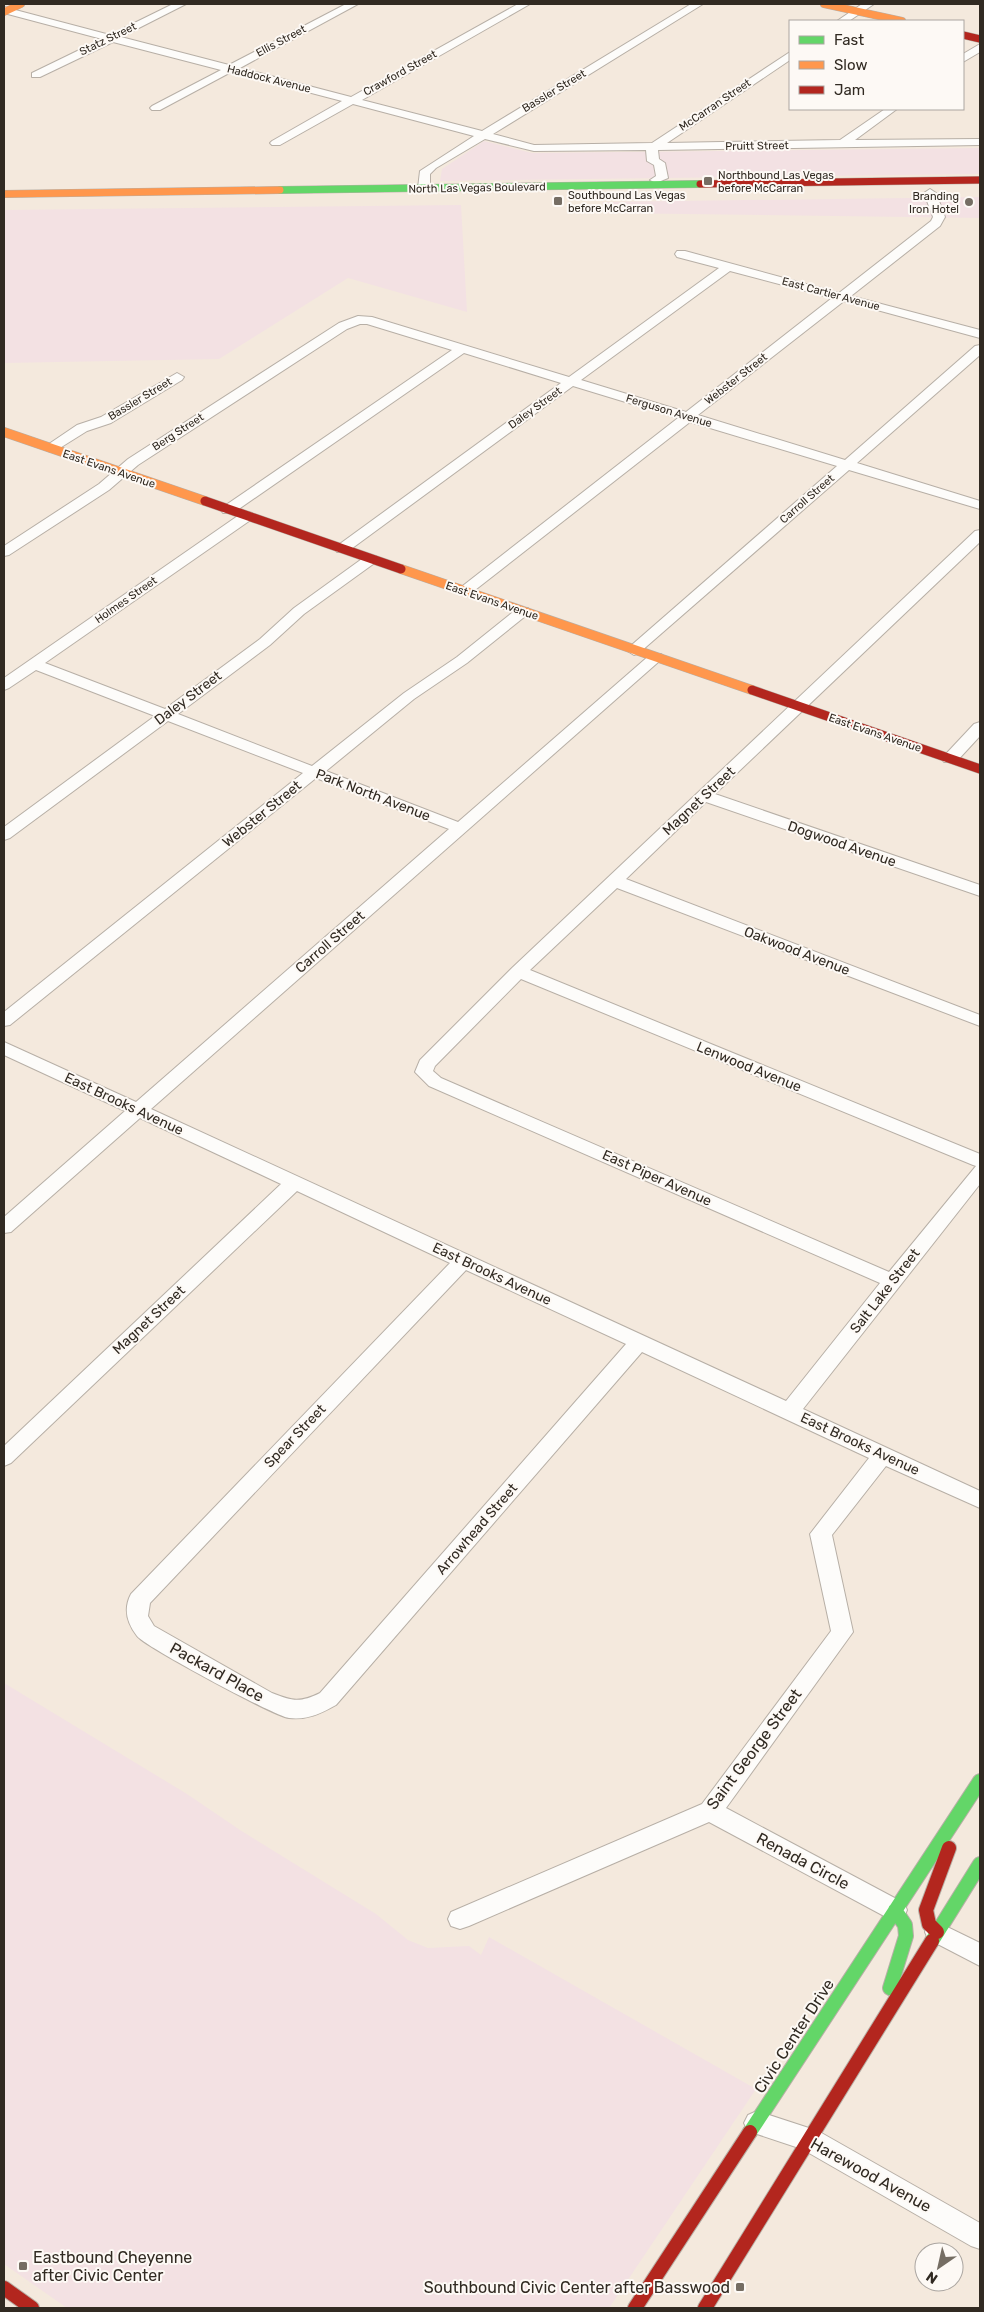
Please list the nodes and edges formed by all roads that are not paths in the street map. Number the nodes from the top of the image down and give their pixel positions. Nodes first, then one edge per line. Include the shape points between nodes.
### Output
1 (21, 4) edge
2 (180, 4) edge
3 (353, 4) edge
4 (525, 4) edge
5 (698, 4) edge
6 (824, 4) edge
7 (869, 4) edge
8 (4, 11) edge
9 (858, 11) junction
10 (844, 20) edge
11 (898, 20) edge
12 (964, 35) edge
13 (110, 38) junction
14 (980, 39) edge
15 (980, 47) edge
16 (789, 56) edge
17 (964, 58) edge
18 (228, 69) junction
19 (36, 75) dead end
20 (352, 101) junction
21 (156, 108) dead end
22 (891, 110) edge
23 (482, 135) junction
24 (980, 142) edge
25 (276, 143) dead end
26 (842, 144) junction
27 (534, 148) joint
28 (652, 148) junction
29 (979, 180) edge
30 (656, 182) junction
31 (424, 188) junction
32 (494, 188) junction
33 (196, 191) junction
34 (124, 192) junction
35 (925, 193) junction
36 (947, 193) dead end
37 (4, 194) edge
38 (601, 198) dead end
39 (429, 201) dead end
40 (367, 202) dead end
41 (136, 205) dead end
42 (49, 206) dead end
43 (681, 254) dead end
44 (728, 267) junction
45 (841, 297) junction
46 (358, 320) joint
47 (980, 334) edge
48 (463, 348) junction
49 (980, 349) edge
50 (177, 377) dead end
51 (572, 381) junction
52 (688, 416) junction
53 (5, 433) edge
54 (50, 448) junction
55 (847, 464) junction
56 (120, 473) junction
57 (980, 505) edge
58 (228, 510) junction
59 (248, 516) junction
60 (980, 534) edge
61 (342, 549) junction
62 (4, 552) edge
63 (370, 559) junction
64 (465, 591) junction
65 (522, 611) junction
66 (634, 650) junction
67 (656, 657) junction
68 (34, 664) junction
69 (4, 685) edge
70 (798, 706) junction
71 (166, 715) junction
72 (980, 727) edge
73 (950, 759) junction
74 (980, 770) edge
75 (314, 772) junction
76 (704, 796) junction
77 (460, 828) junction
78 (4, 835) edge
79 (615, 881) junction
80 (980, 891) edge
81 (518, 972) junction
82 (4, 1021) edge
83 (980, 1021) edge
84 (4, 1048) edge
85 (424, 1072) joint
86 (137, 1110) junction
87 (980, 1161) edge
88 (980, 1171) edge
89 (294, 1183) junction
90 (4, 1227) edge
91 (463, 1261) junction
92 (893, 1281) junction
93 (639, 1342) junction
94 (789, 1412) junction
95 (883, 1455) junction
96 (4, 1458) edge
97 (980, 1500) edge
98 (137, 1616) joint
99 (308, 1709) joint
100 (980, 1781) edge
101 (964, 1806) junction
102 (710, 1811) junction
103 (980, 1864) edge
104 (895, 1910) junction
105 (460, 1919) dead end
106 (937, 1932) junction
107 (980, 1955) edge
108 (876, 2030) junction
109 (757, 2123) junction
110 (809, 2139) junction
111 (980, 2237) edge
112 (4, 2288) edge
113 (32, 2308) edge
114 (635, 2308) edge
115 (705, 2308) edge

1 - 8 main road
2 - 13 street, Statz Street
3 - 18 street, Ellis Street
4 - 20 street, Crawford Street
5 - 23 street, Bassler Street
6 - 9 main road
7 - 9 street
8 - 13 street, Haddock Avenue
9 - 10 street
9 - 11 main road
12 - 14 main road
13 - 18 street, Haddock Avenue
13 - 19 street, Statz Street
15 - 17 street
16 - 28 street, McCarran Street
18 - 20 street, Haddock Avenue
18 - 21 street, Ellis Street
20 - 23 street, Haddock Avenue
20 - 25 street, Crawford Street
22 - 26 street
23 - 27 street, Haddock Avenue
23 - 31 street, Bassler Street via 424,173
24 - 26 street, Pruitt Street
26 - 28 street, Pruitt Street
27 - 28 street, Pruitt Street
28 - 30 street via 649,178
29 - 30 main road, North Las Vegas Boulevard
29 - 35 main road via 967,185 936,187
30 - 32 main road, North Las Vegas Boulevard
30 - 38 main road via 647,190
31 - 32 main road, North Las Vegas Boulevard
31 - 33 main road, North Las Vegas Boulevard
31 - 40 main road via 411,194 379,196
32 - 39 main road via 439,194
33 - 34 main road, North Las Vegas Boulevard
33 - 41 main road via 178,196 145,198
34 - 37 main road, North Las Vegas Boulevard
34 - 42 main road via 117,197
35 - 36 main road
35 - 45 street, Webster Street via 939,217 936,223
43 - 44 street, East Cartier Avenue
44 - 45 street, East Cartier Avenue
44 - 51 street, Daley Street
45 - 47 street, East Cartier Avenue
45 - 52 street, Webster Street
46 - 48 street, Ferguson Avenue via 368,320
46 - 56 street, Berg Street via 343,326
48 - 51 street, Ferguson Avenue
48 - 58 street
49 - 55 street, Carroll Street
50 - 54 street, Bassler Street via 106,420 82,428
51 - 52 street, Ferguson Avenue
51 - 61 street, Daley Street
52 - 55 street, Ferguson Avenue
52 - 64 street, Webster Street
53 - 54 main road, East Evans Avenue
54 - 56 main road, East Evans Avenue
55 - 57 street, Ferguson Avenue
55 - 66 street, Carroll Street
56 - 58 main road, East Evans Avenue
56 - 62 street, Berg Street via 104,487
58 - 59 main road, East Evans Avenue
59 - 61 main road, East Evans Avenue
59 - 68 street, Holmes Street
60 - 70 street, Magnet Street
61 - 63 main road, East Evans Avenue
63 - 64 main road, East Evans Avenue
63 - 71 street, Daley Street
64 - 65 main road, East Evans Avenue
65 - 66 main road, East Evans Avenue
65 - 75 street, Webster Street
66 - 67 main road, East Evans Avenue
67 - 70 main road, East Evans Avenue
67 - 77 street, Carroll Street
68 - 69 street, Holmes Street
68 - 71 street, Park North Avenue
70 - 73 main road, East Evans Avenue
70 - 76 street, Magnet Street
71 - 75 street, Park North Avenue
71 - 78 street, Daley Street
72 - 73 street
73 - 74 main road, East Evans Avenue
75 - 77 street, Park North Avenue
75 - 82 street, Webster Street
76 - 79 street, Magnet Street
76 - 80 street, Dogwood Avenue
77 - 86 street, Carroll Street
79 - 81 street, Magnet Street
79 - 83 street, Oakwood Avenue
81 - 85 street, Magnet Street via 426,1064
81 - 87 street, Lenwood Avenue
84 - 86 street, East Brooks Avenue
85 - 92 street, East Piper Avenue via 435,1082
86 - 89 street, East Brooks Avenue
86 - 90 street, Carroll Street
88 - 92 street, Salt Lake Street
89 - 91 street, East Brooks Avenue
89 - 96 street, Magnet Street
91 - 93 street, East Brooks Avenue
91 - 98 street, Spear Street via 139,1600
92 - 94 street, Salt Lake Street
93 - 94 street, East Brooks Avenue
93 - 99 street, Arrowhead Street via 328,1699
94 - 95 street, East Brooks Avenue
95 - 97 street, East Brooks Avenue
95 - 102 street, Saint George Street via 821,1534 842,1632
98 - 99 street, Packard Place via 146,1632 264,1700 287,1709
100 - 101 main road, Civic Center Drive
101 - 104 main road, Civic Center Drive
101 - 106 main road via 926,1910 929,1924
102 - 104 street, Renada Circle
102 - 105 street, Saint George Street
103 - 106 main road
104 - 108 main road via 905,1925 906,1936
104 - 109 main road, Civic Center Drive
106 - 107 street
106 - 108 main road
108 - 110 main road
109 - 110 street, Harewood Avenue
109 - 114 main road, Civic Center Drive
110 - 111 street, Harewood Avenue
110 - 115 main road
112 - 113 main road

